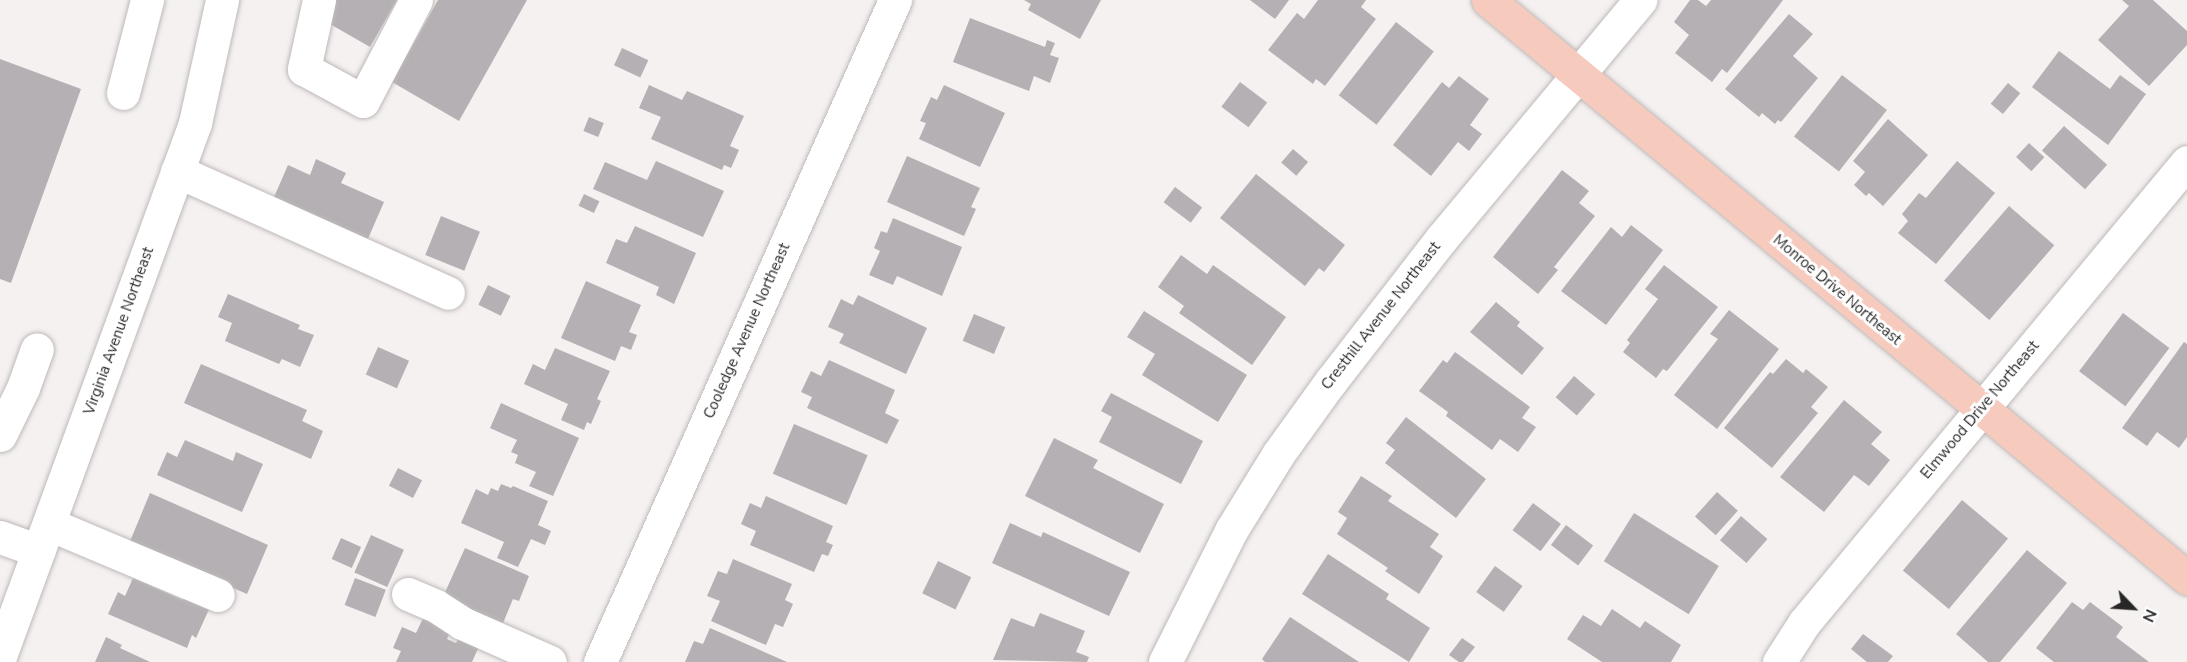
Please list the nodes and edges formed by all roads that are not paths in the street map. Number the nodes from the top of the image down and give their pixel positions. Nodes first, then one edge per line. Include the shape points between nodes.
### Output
1 (147, 0) edge
2 (222, 0) edge
3 (319, 0) edge
4 (416, 0) edge
5 (895, 0) edge
6 (1488, 0) edge
7 (1640, 0) edge
8 (1578, 75) junction
9 (123, 93) dead end
10 (2187, 162) edge
11 (177, 171) junction
12 (448, 293) dead end
13 (37, 349) dead end
14 (1980, 409) junction
15 (0, 435) edge
16 (0, 537) edge
17 (44, 538) junction
18 (2187, 578) edge
19 (408, 594) dead end
20 (218, 596) dead end
21 (0, 656) edge
22 (550, 662) edge
23 (600, 662) edge
24 (1165, 662) edge
25 (1779, 662) edge

1 - 9 street
2 - 11 street, Virginia Avenue Northeast via 195,123
3 - 4 street via 304,69 363,101
5 - 23 street, Cooledge Avenue Northeast
6 - 8 main road, Monroe Drive Northeast
7 - 8 street, Cresthill Avenue Northeast
8 - 14 main road, Monroe Drive Northeast
8 - 24 street, Cresthill Avenue Northeast via 1442,238 1279,453 1232,529
10 - 14 street, Elmwood Drive Northeast
11 - 12 street
11 - 17 street, Virginia Avenue Northeast
13 - 15 street
14 - 18 main road, Monroe Drive Northeast
14 - 25 street, Elmwood Drive Northeast via 1804,623
16 - 17 street
17 - 20 street
17 - 21 street, Virginia Avenue Northeast
19 - 22 street

